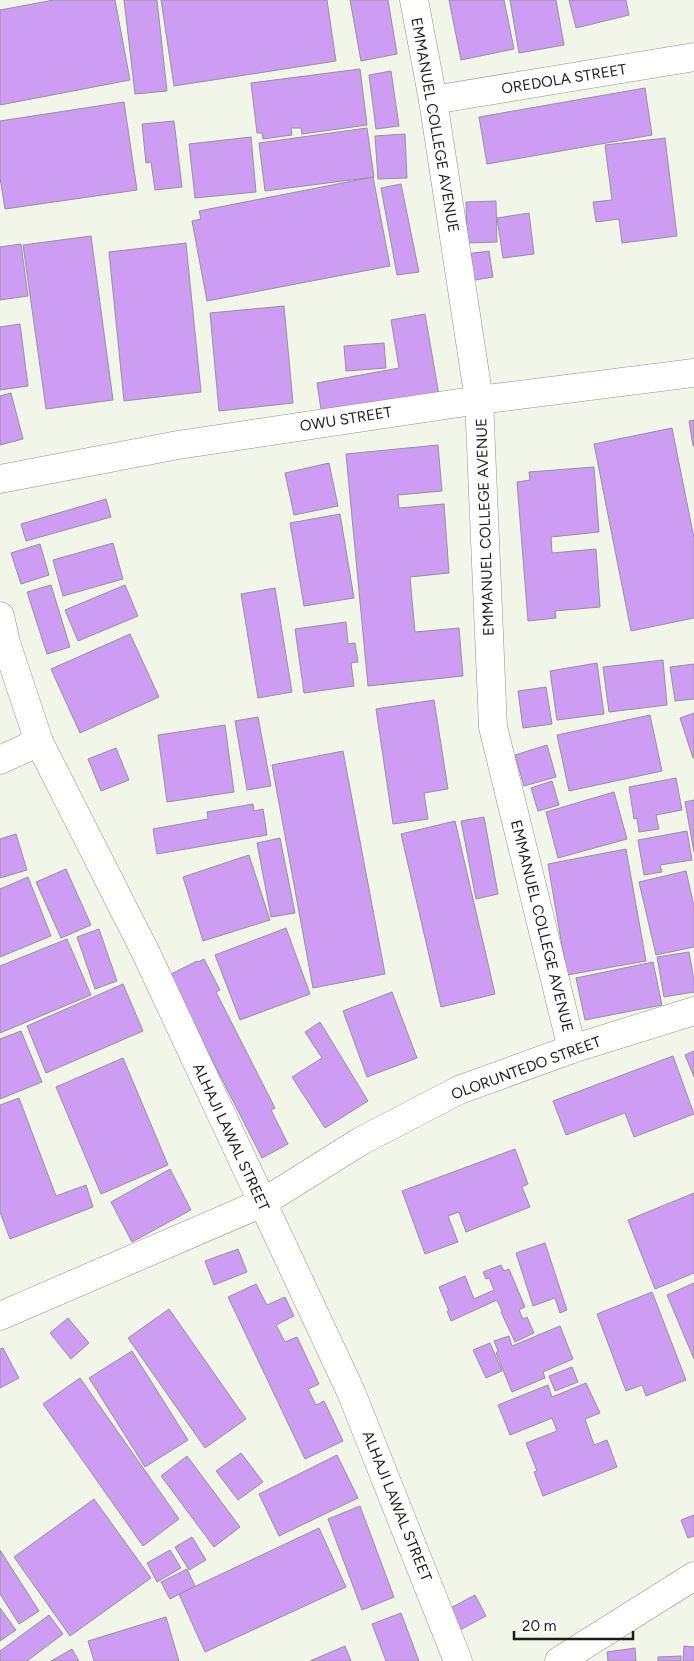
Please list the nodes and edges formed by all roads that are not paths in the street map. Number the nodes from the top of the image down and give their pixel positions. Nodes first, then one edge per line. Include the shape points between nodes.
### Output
1 (414, 0) edge
2 (694, 57) edge
3 (433, 100) junction
4 (694, 373) edge
5 (479, 400) junction
6 (0, 479) edge
7 (0, 616) edge
8 (39, 742) junction
9 (0, 760) edge
10 (694, 1011) edge
11 (572, 1049) junction
12 (262, 1203) junction
13 (0, 1316) edge
14 (694, 1576) edge
15 (458, 1661) edge
16 (559, 1661) edge

1 - 3 street, EMMANUEL COLLEGE AVENUE
2 - 3 street, OREDOLA STREET
3 - 5 street, EMMANUEL COLLEGE AVENUE
4 - 5 street, OWU STREET
5 - 6 street, OWU STREET via 178,445
5 - 11 street, EMMANUEL COLLEGE AVENUE via 493,727
7 - 8 street, ALHAJI LAWAL STREET
8 - 9 street
8 - 12 street, ALHAJI LAWAL STREET via 146,952
10 - 11 street, OLORUNTEDO STREET
11 - 12 street, OLORUNTEDO STREET via 458,1090 361,1141
12 - 13 street, OLORUNTEDO STREET
12 - 15 street, ALHAJI LAWAL STREET via 351,1392
14 - 16 street

